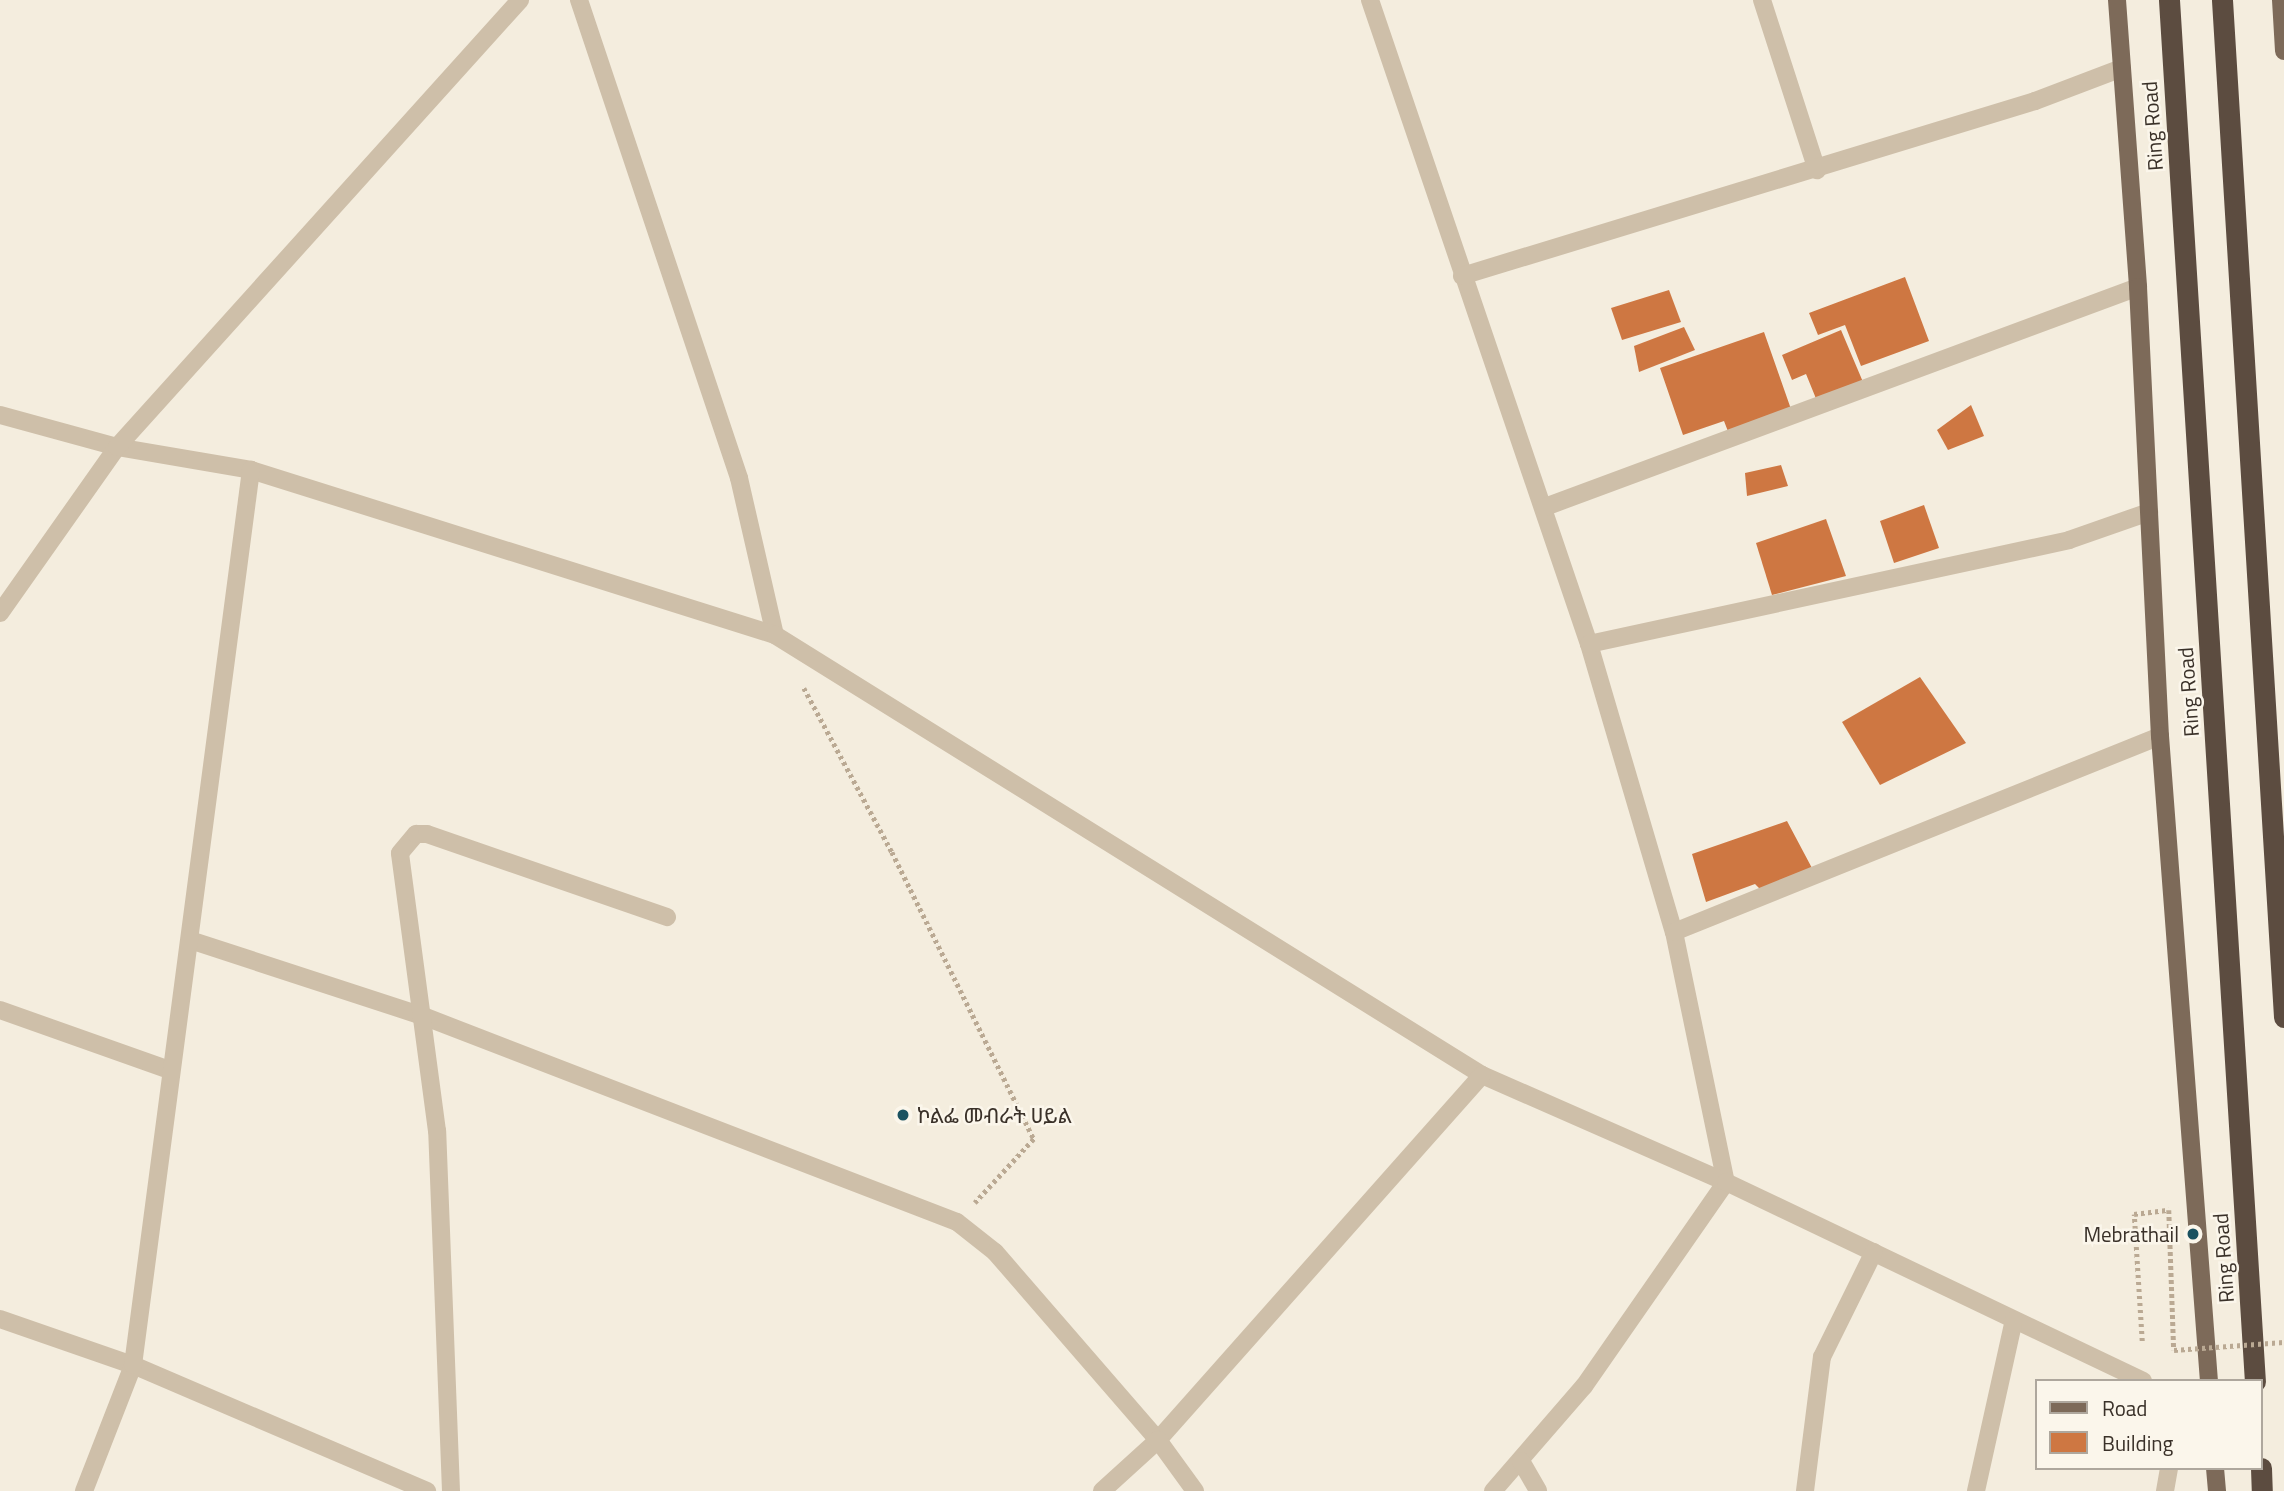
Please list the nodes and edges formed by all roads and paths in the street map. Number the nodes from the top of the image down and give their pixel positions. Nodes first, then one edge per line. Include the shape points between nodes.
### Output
1 (520, 0) edge
2 (579, 0) edge
3 (1370, 0) edge
4 (1762, 0) edge
5 (2117, 0) edge
6 (2169, 0) edge
7 (2222, 0) edge
8 (2281, 0) edge
9 (2284, 51) edge
10 (2122, 68) junction
11 (1817, 170) junction
12 (1462, 276) junction
13 (2138, 287) junction
14 (0, 415) edge
15 (117, 447) junction
16 (251, 470) junction
17 (1545, 507) junction
18 (2149, 512) junction
19 (0, 613) edge
20 (775, 635) junction
21 (1589, 644) junction
22 (801, 683) dead end
23 (2160, 736) junction
24 (667, 917) dead end
25 (1674, 932) junction
26 (190, 940) junction
27 (0, 1010) edge
28 (423, 1016) junction
29 (2284, 1017) edge
30 (169, 1070) junction
31 (1482, 1074) junction
32 (1726, 1182) junction
33 (957, 1222) junction
34 (1874, 1252) junction
35 (0, 1319) edge
36 (2014, 1320) junction
37 (2142, 1341) dead end
38 (2284, 1342) edge
39 (133, 1365) junction
40 (2139, 1379) edge
41 (2209, 1379) edge
42 (2255, 1379) edge
43 (1158, 1440) junction
44 (1521, 1461) junction
45 (2169, 1470) edge
46 (2215, 1470) edge
47 (2261, 1470) edge
48 (84, 1491) edge
49 (427, 1491) edge
50 (451, 1491) edge
51 (1102, 1491) edge
52 (1195, 1491) edge
53 (1493, 1491) edge
54 (1538, 1491) edge
55 (1805, 1491) edge
56 (1976, 1491) edge
57 (2165, 1491) edge
58 (2217, 1491) edge
59 (2262, 1491) edge

1 - 15 street
2 - 20 street via 739,478
3 - 12 street
4 - 11 street
5 - 10 main road
6 - 42 highway, Ring Road
7 - 29 highway
8 - 9 main road
10 - 11 street via 2035,101
10 - 13 main road
11 - 12 street
12 - 17 street
13 - 17 street
13 - 18 main road
14 - 15 street
15 - 16 street
15 - 19 street
16 - 20 street
16 - 26 street
17 - 21 street
18 - 21 street via 2070,540
18 - 23 main road
20 - 31 street
21 - 25 street
22 - 33 path via 892,852 1034,1139
23 - 25 street
23 - 41 main road
24 - 28 street via 416,834 400,853
25 - 32 street
26 - 28 street
26 - 30 street
27 - 30 street
28 - 33 street
28 - 50 street via 437,1131
30 - 39 street
31 - 32 street
31 - 43 street
32 - 34 street
32 - 44 street via 1584,1386
33 - 43 street via 995,1252
34 - 36 street
34 - 55 street via 1822,1357
35 - 39 street
36 - 40 street
36 - 56 street
37 - 38 path, bridge via 2134,1214 2169,1210 2174,1350
39 - 48 street
39 - 49 street
43 - 51 street
43 - 52 street
44 - 53 street
44 - 54 street
45 - 57 street
46 - 58 main road
47 - 59 highway

